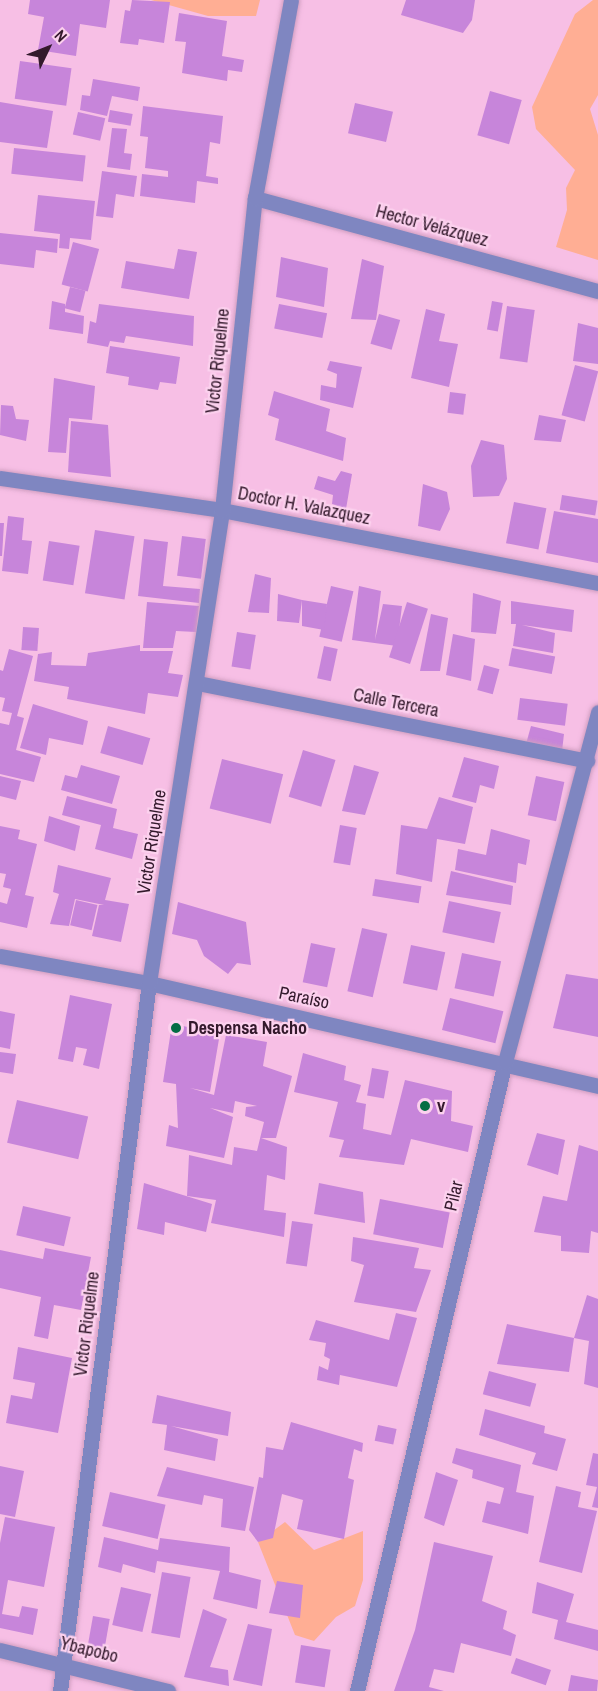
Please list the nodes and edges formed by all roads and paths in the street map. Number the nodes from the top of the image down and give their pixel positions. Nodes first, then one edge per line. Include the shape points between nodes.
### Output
1 (291, 0) edge
2 (255, 198) junction
3 (598, 291) edge
4 (0, 478) edge
5 (222, 510) junction
6 (598, 583) edge
7 (198, 683) junction
8 (598, 712) edge
9 (587, 761) junction
10 (0, 956) edge
11 (149, 983) junction
12 (505, 1062) junction
13 (598, 1086) edge
14 (0, 1650) edge
15 (64, 1664) junction
16 (60, 1691) edge
17 (168, 1691) edge
18 (357, 1691) edge

1 - 2 street, Victor Riquelme
2 - 3 street, Hector Velázquez
2 - 5 street, Victor Riquelme
4 - 5 street, Doctor H. Valazquez
5 - 6 street, Doctor H. Valazquez
5 - 7 street, Victor Riquelme
7 - 9 street, Calle Tercera
7 - 11 street, Victor Riquelme
8 - 9 street, Pilar
9 - 12 street, Pilar
10 - 11 street, Paraíso
11 - 12 street, Paraíso
11 - 15 street, Victor Riquelme
12 - 13 street, Paraíso
12 - 18 street, Pilar
14 - 15 street, Ybapobo
15 - 16 street, Victor Riquelme
15 - 17 street, Ybapobo

